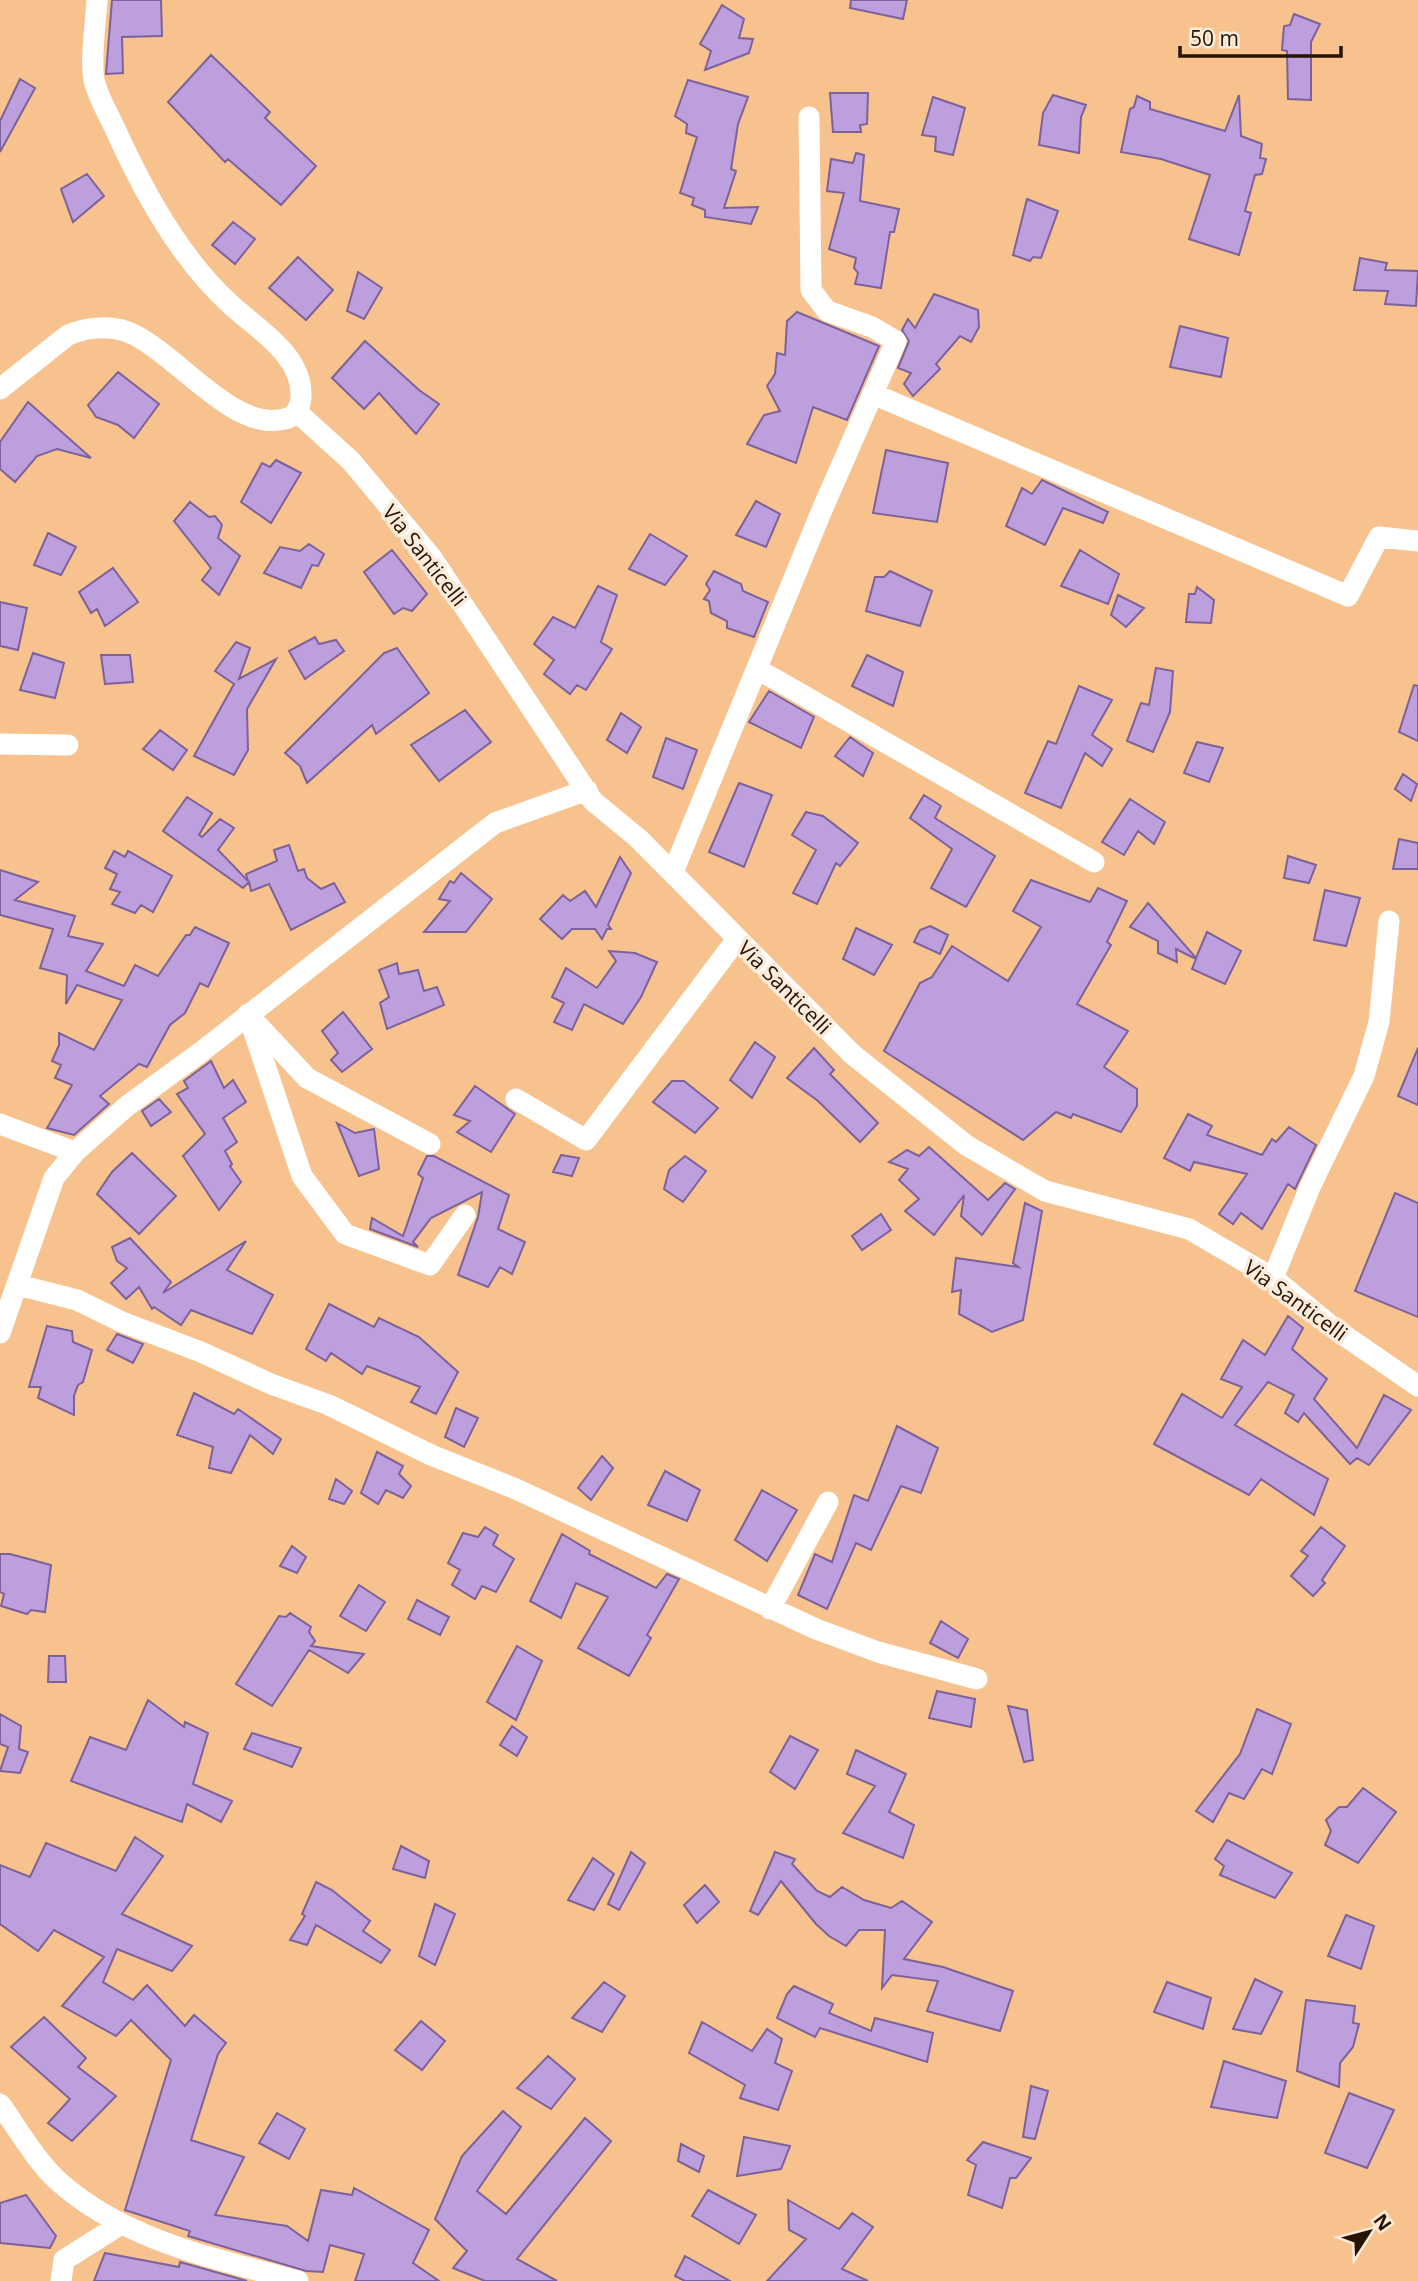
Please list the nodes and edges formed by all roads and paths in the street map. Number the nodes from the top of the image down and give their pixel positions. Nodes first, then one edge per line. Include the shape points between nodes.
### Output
1 (97, 0) edge
2 (809, 117) dead end
3 (0, 389) edge
4 (873, 394) junction
5 (297, 412) junction
6 (1418, 541) edge
7 (759, 670) junction
8 (0, 744) edge
9 (68, 745) dead end
10 (587, 790) junction
11 (1094, 862) dead end
12 (673, 872) junction
13 (1389, 921) dead end
14 (737, 939) junction
15 (248, 1014) junction
16 (516, 1099) dead end
17 (0, 1124) edge
18 (430, 1144) dead end
19 (75, 1152) junction
20 (466, 1215) dead end
21 (1273, 1278) junction
22 (18, 1284) junction
23 (0, 1333) edge
24 (1418, 1387) edge
25 (828, 1502) dead end
26 (770, 1609) junction
27 (976, 1679) dead end
28 (0, 2104) edge
29 (121, 2224) junction
30 (61, 2281) edge
31 (298, 2281) edge

1 - 5 street via 94,82 131,164 174,237 209,282 287,355 300,384
2 - 4 street via 811,290 827,311 896,341
3 - 5 street via 68,335 114,328 143,341 252,416 280,420
4 - 6 street via 1348,596 1379,537
4 - 7 street
5 - 10 street, Via Santicelli via 351,461 432,558
7 - 11 street
7 - 12 street
8 - 9 street
10 - 12 street, Via Santicelli via 593,801
10 - 15 street via 495,823
12 - 14 street, Via Santicelli
13 - 21 street via 1379,1022 1364,1076 1310,1187
14 - 16 street via 586,1140
14 - 21 street, Via Santicelli via 852,1054 965,1145 1045,1191 1189,1229
15 - 18 street via 307,1078
15 - 19 street via 127,1106
15 - 20 street via 302,1176 345,1234 430,1265
17 - 19 street
19 - 22 street via 54,1178
21 - 24 street, Via Santicelli via 1335,1329
22 - 23 street
22 - 26 street via 77,1300 329,1405
25 - 26 street
26 - 27 street via 878,1652
28 - 29 street via 56,2180 104,2217
29 - 30 street via 64,2260
29 - 31 street via 223,2262

